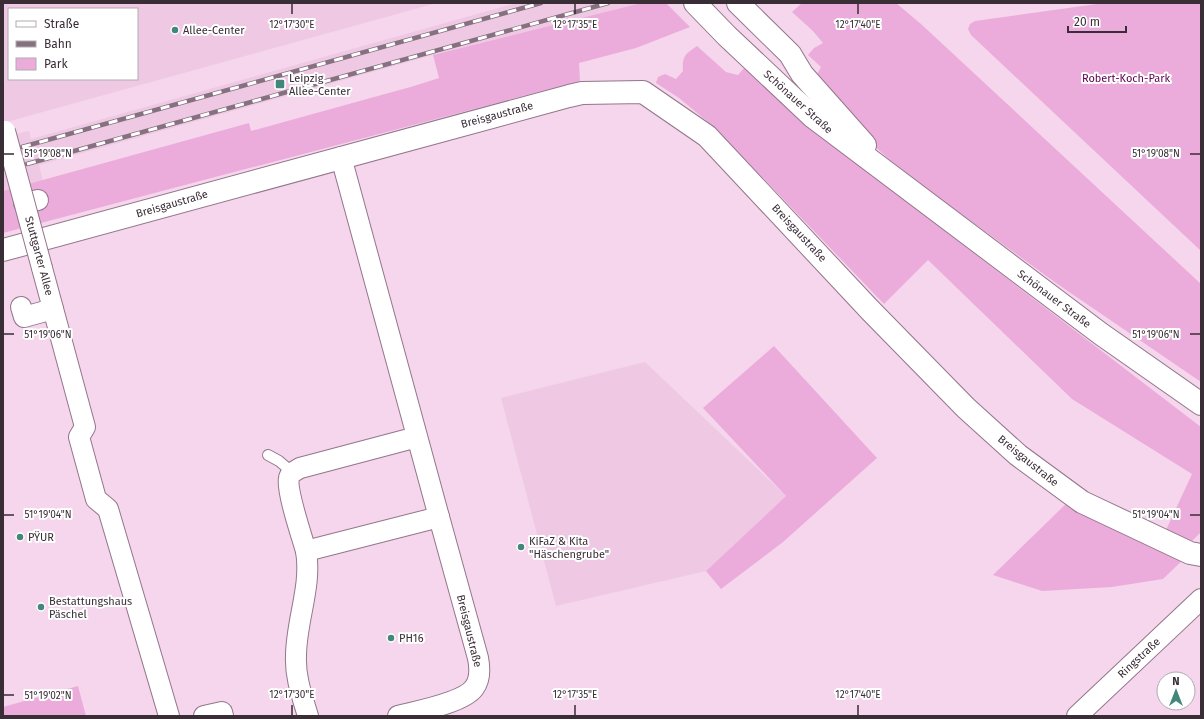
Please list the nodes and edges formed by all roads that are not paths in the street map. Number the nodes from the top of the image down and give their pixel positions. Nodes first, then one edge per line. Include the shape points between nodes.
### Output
1 (695, 3) edge
2 (738, 3) edge
3 (3, 125) edge
4 (341, 157) junction
5 (910, 191) junction
6 (3, 250) edge
7 (21, 307) dead end
8 (53, 309) junction
9 (1201, 404) edge
10 (417, 437) junction
11 (268, 455) dead end
12 (292, 472) junction
13 (439, 517) junction
14 (306, 551) junction
15 (1201, 555) edge
16 (1201, 599) edge
17 (169, 716) edge
18 (204, 716) edge
19 (223, 716) edge
20 (308, 716) edge
21 (398, 716) edge
22 (1077, 716) edge

1 - 5 street, Schönauer Straße via 813,117
2 - 5 street, Schönauer Straße via 790,54 802,74
3 - 8 street, Stuttgarter Allee, bridge via 31,202 42,268
4 - 6 street, Breisgaustraße
4 - 10 street, Breisgaustraße
4 - 15 street, Breisgaustraße via 582,93 643,92 707,136 870,310 966,408 1018,455 1082,502 1190,553
5 - 9 street, Schönauer Straße via 1101,334
7 - 8 street, Stuttgarter Allee via 24,317
8 - 17 street, Stuttgarter Allee via 85,427 79,437 96,499 108,509
10 - 12 street
10 - 13 street, Breisgaustraße
11 - 12 lane
12 - 14 street via 289,490
13 - 14 street
13 - 21 street, Breisgaustraße via 478,658 479,674 475,687 466,696
14 - 20 street via 306,579 296,654 297,680
16 - 22 street, Ringstraße
18 - 19 street via 222,712

